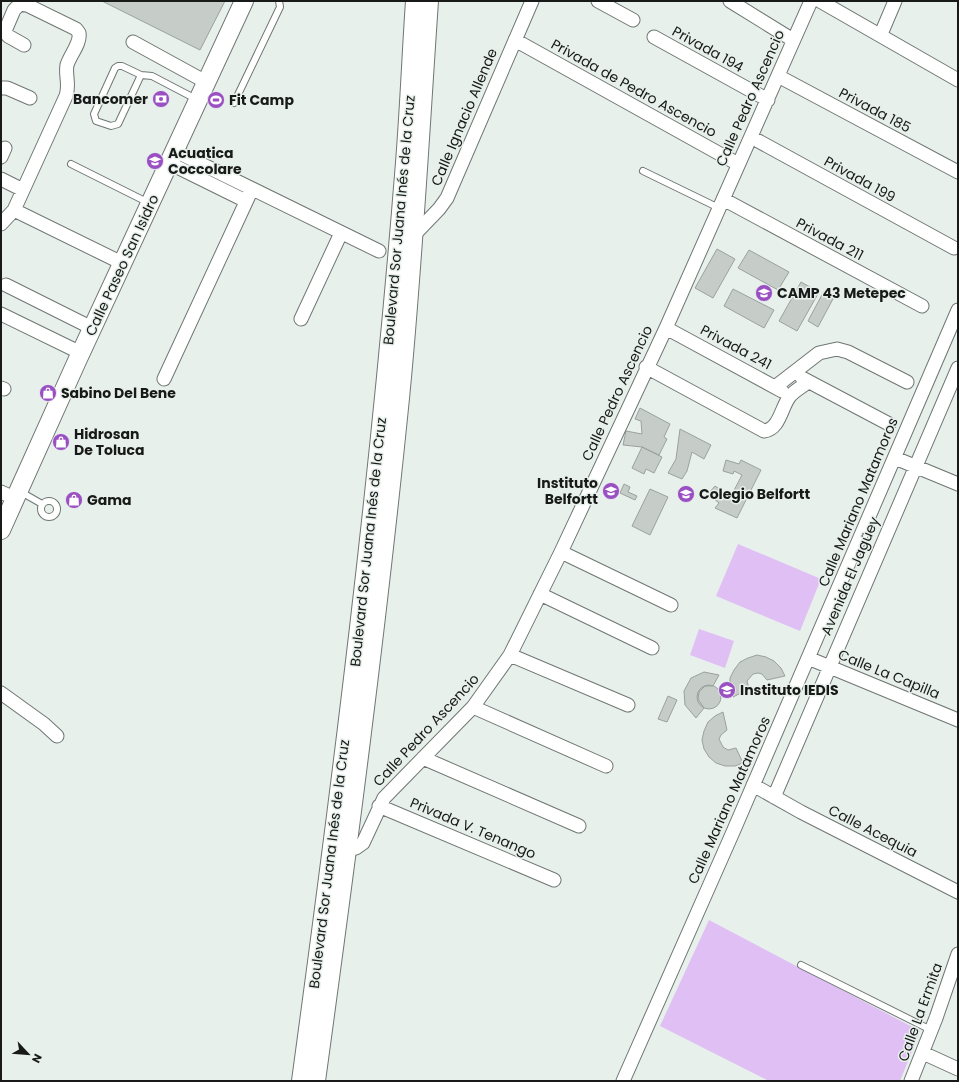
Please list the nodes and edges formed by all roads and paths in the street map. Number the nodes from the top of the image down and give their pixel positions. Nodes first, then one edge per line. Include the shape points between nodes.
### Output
1 (244, 1) edge
2 (279, 1) edge
3 (415, 1) edge
4 (429, 1) edge
5 (532, 1) edge
6 (598, 1) edge
7 (730, 1) edge
8 (811, 1) edge
9 (820, 1) edge
10 (895, 1) edge
11 (633, 20) dead end
12 (881, 34) junction
13 (654, 37) dead end
14 (515, 40) junction
15 (793, 40) junction
16 (132, 42) dead end
17 (24, 45) dead end
18 (141, 75) junction
19 (778, 76) junction
20 (958, 80) edge
21 (206, 82) junction
22 (1, 88) edge
23 (30, 98) dead end
24 (198, 100) junction
25 (768, 100) junction
26 (234, 104) dead end
27 (751, 137) junction
28 (172, 157) junction
29 (70, 164) dead end
30 (738, 164) junction
31 (643, 171) dead end
32 (958, 172) edge
33 (1, 179) edge
34 (252, 189) junction
35 (23, 190) junction
36 (246, 201) junction
37 (150, 203) junction
38 (721, 204) junction
39 (14, 210) junction
40 (2, 221) edge
41 (341, 233) junction
42 (412, 237) junction
43 (954, 248) dead end
44 (379, 252) dead end
45 (122, 263) junction
46 (6, 285) dead end
47 (922, 306) dead end
48 (958, 310) edge
49 (1, 314) edge
50 (301, 320) dead end
51 (1, 324) edge
52 (92, 328) junction
53 (666, 328) junction
54 (79, 357) junction
55 (646, 367) junction
56 (958, 368) edge
57 (794, 374) junction
58 (164, 379) dead end
59 (808, 382) junction
60 (907, 382) dead end
61 (776, 387) junction
62 (790, 396) junction
63 (889, 424) dead end
64 (895, 458) junction
65 (915, 466) junction
66 (958, 484) edge
67 (12, 494) edge
68 (42, 504) dead end
69 (1, 530) edge
70 (561, 552) junction
71 (540, 594) junction
72 (671, 605) dead end
73 (652, 648) dead end
74 (510, 655) junction
75 (808, 658) junction
76 (829, 666) junction
77 (1, 693) edge
78 (628, 705) dead end
79 (473, 707) junction
80 (958, 720) edge
81 (57, 736) dead end
82 (423, 758) junction
83 (606, 766) dead end
84 (753, 785) junction
85 (774, 797) junction
86 (379, 806) junction
87 (579, 826) dead end
88 (340, 849) junction
89 (554, 880) dead end
90 (958, 892) edge
91 (958, 954) edge
92 (801, 964) dead end
93 (931, 1030) junction
94 (923, 1053) junction
95 (958, 1069) edge
96 (301, 1081) edge
97 (316, 1081) edge
98 (623, 1081) edge
99 (911, 1081) edge

1 - 21 main road, Calle Paseo San Isidro
2 - 26 lane via 280,8
3 - 88 main road, Boulevard Sor Juana Inés de la Cruz via 404,172
4 - 42 main road, Boulevard Sor Juana Inés de la Cruz
5 - 14 street, Calle Ignacio Allende
6 - 11 street
7 - 15 street
8 - 15 street, Calle Pedro Ascencio
9 - 12 street
10 - 12 street
12 - 20 street
13 - 25 street, Privada 194
14 - 30 street, Privada de Pedro Ascencio
14 - 42 street, Calle Ignacio Allende via 447,198 439,210
15 - 19 street, Calle Pedro Ascencio
16 - 21 street
17 - 35 street via 8,36 5,31 14,10 20,4 27,4 76,29 79,33 67,64 69,86 66,96
18 - 18 lane via 118,124 111,126 94,118 115,68 122,66
18 - 24 lane via 152,76
19 - 25 street, Calle Pedro Ascencio
19 - 32 street, Privada 185
21 - 24 main road, Calle Paseo San Isidro
22 - 23 street
24 - 28 main road, Calle Paseo San Isidro
25 - 27 street, Calle Pedro Ascencio
27 - 30 street, Calle Pedro Ascencio
27 - 43 street, Privada 199
28 - 34 street
28 - 36 street
28 - 37 main road, Calle Paseo San Isidro
29 - 37 lane
30 - 38 street, Calle Pedro Ascencio
31 - 38 lane
33 - 35 street
34 - 36 street
34 - 41 street
35 - 39 street
36 - 58 street
37 - 45 main road, Calle Paseo San Isidro
38 - 47 street, Privada 211
38 - 53 street, Calle Pedro Ascencio
39 - 40 street
39 - 45 street
41 - 44 street
41 - 50 street
42 - 88 main road, Boulevard Sor Juana Inés de la Cruz via 400,398
45 - 52 main road, Calle Paseo San Isidro
46 - 52 street
48 - 64 street, Calle Mariano Matamoros
49 - 54 street
51 - 54 street
52 - 54 main road, Calle Paseo San Isidro
53 - 55 street, Calle Pedro Ascencio
53 - 61 street, Privada 241
54 - 67 main road, Calle Paseo San Isidro
55 - 62 street via 764,431 775,426
55 - 70 street, Calle Pedro Ascencio
56 - 65 street, Avenida El Jagüey
57 - 59 street
57 - 60 street via 819,353 837,349
57 - 61 street
59 - 62 street
59 - 63 street
61 - 62 street, Privada 241
64 - 65 street
64 - 75 street, Calle Mariano Matamoros
65 - 66 street
65 - 76 street, Avenida El Jagüey
67 - 68 lane
67 - 69 main road, Calle Paseo San Isidro
70 - 71 street, Calle Pedro Ascencio
70 - 72 street
71 - 73 street
71 - 74 street, Calle Pedro Ascencio
74 - 78 street
74 - 79 street, Calle Pedro Ascencio
75 - 76 street, Calle La Capilla
75 - 84 street, Calle Mariano Matamoros
76 - 80 street, Calle La Capilla
76 - 85 street, Avenida El Jagüey
77 - 81 street
79 - 82 street, Calle Pedro Ascencio
79 - 83 street
82 - 86 street, Calle Pedro Ascencio
82 - 87 street
84 - 85 street, Calle Acequia
84 - 98 street, Calle Mariano Matamoros
85 - 90 street, Calle Acequia
86 - 88 street, Calle Pedro Ascencio via 363,843 356,848
86 - 89 street, Privada V. Tenango
88 - 96 main road, Boulevard Sor Juana Inés de la Cruz
88 - 97 main road, Boulevard Sor Juana Inés de la Cruz
91 - 93 street, Calle La Ermita
92 - 93 lane
93 - 94 street, Calle La Ermita
94 - 95 street
94 - 99 street, Calle La Ermita

